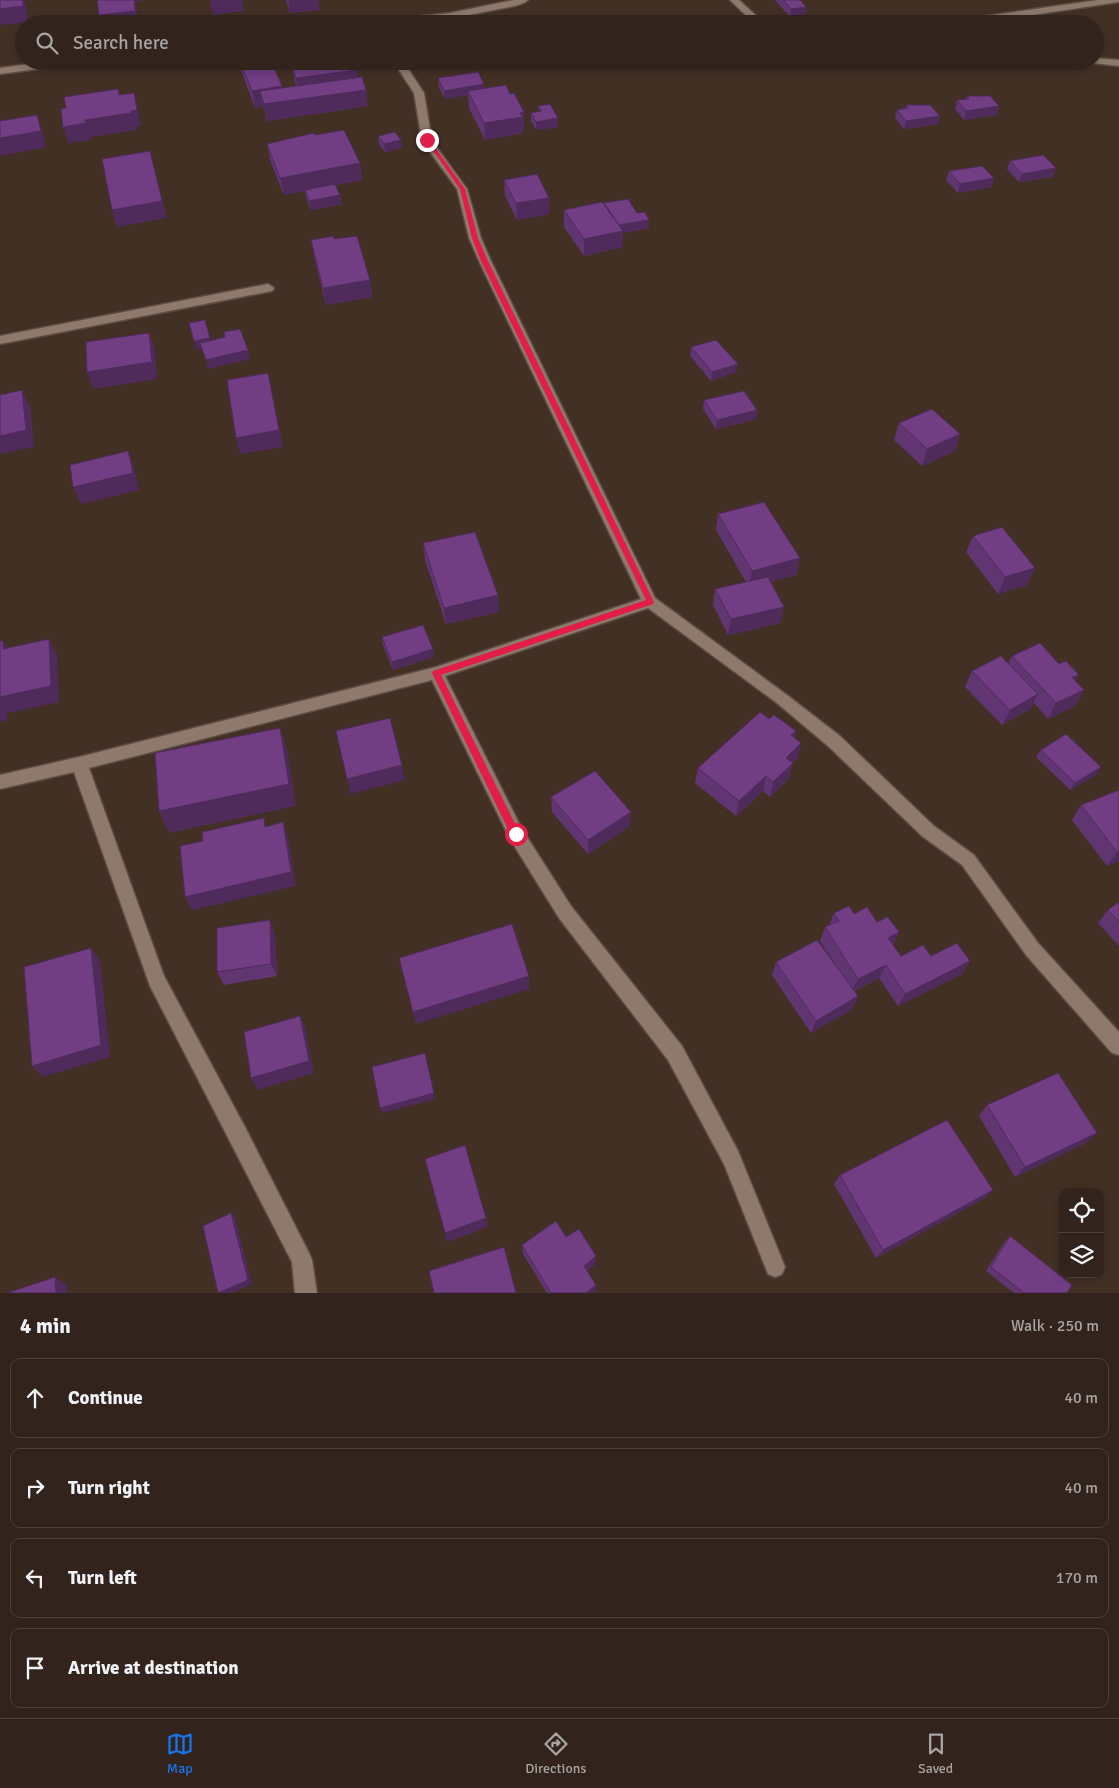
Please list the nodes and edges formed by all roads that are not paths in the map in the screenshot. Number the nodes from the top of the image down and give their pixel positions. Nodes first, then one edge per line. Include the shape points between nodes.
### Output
1 (524, 0) edge
2 (734, 0) edge
3 (1118, 0) edge
4 (457, 15) edge
5 (751, 15) edge
6 (1014, 15) edge
7 (1104, 62) edge
8 (1119, 63) edge
9 (15, 69) edge
10 (404, 70) edge
11 (0, 71) edge
12 (268, 288) dead end
13 (0, 340) edge
14 (650, 602) junction
15 (436, 673) junction
16 (79, 764) junction
17 (0, 782) edge
18 (1119, 1046) edge
19 (775, 1266) dead end
20 (306, 1293) edge

1 - 4 street
2 - 5 street
3 - 6 street
7 - 8 street
9 - 11 street
10 - 14 street via 419,93 427,140 462,189 484,261
12 - 13 street
14 - 15 street
14 - 18 street via 834,741 928,831 968,860 1032,949
15 - 16 street
15 - 19 street via 516,834 565,912 675,1053 731,1158
16 - 17 street
16 - 20 street via 156,980 302,1260

